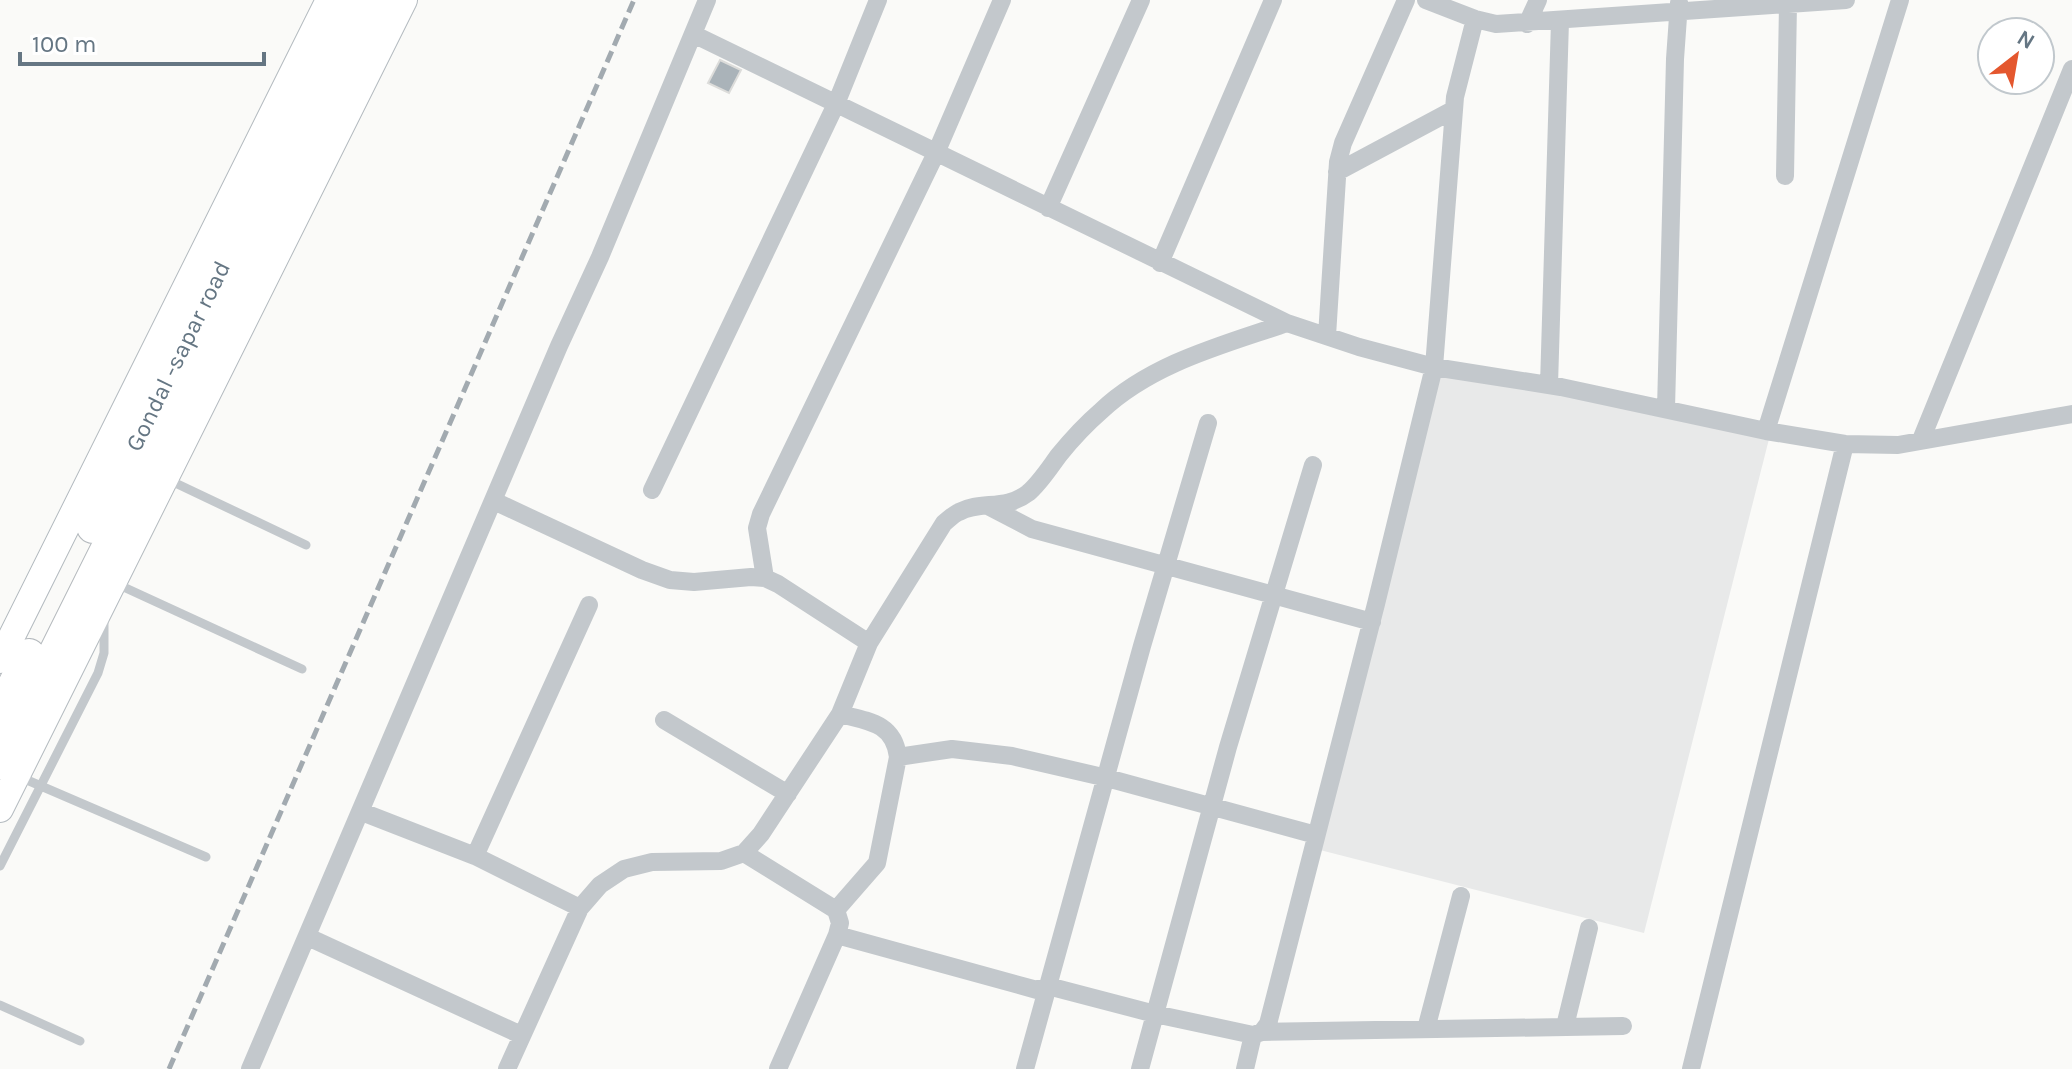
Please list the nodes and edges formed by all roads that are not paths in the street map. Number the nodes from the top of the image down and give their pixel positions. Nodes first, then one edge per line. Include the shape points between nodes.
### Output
1 (329, 0) edge
2 (355, 0) edge
3 (381, 0) edge
4 (404, 0) edge
5 (707, 0) edge
6 (878, 0) edge
7 (1002, 0) edge
8 (1141, 0) edge
9 (1273, 0) edge
10 (1406, 0) edge
11 (1426, 0) edge
12 (1538, 0) edge
13 (1846, 0) edge
14 (1900, 0) edge
15 (1788, 4) junction
16 (1678, 6) edge
17 (1475, 19) junction
18 (1560, 21) junction
19 (1527, 24) junction
20 (693, 34) junction
21 (2072, 69) edge
22 (836, 104) junction
23 (1453, 110) junction
24 (936, 153) junction
25 (1337, 172) junction
26 (1785, 176) dead end
27 (1048, 208) junction
28 (1160, 263) junction
29 (1287, 323) junction
30 (1327, 336) junction
31 (1434, 367) junction
32 (1549, 385) junction
33 (1666, 409) junction
34 (2072, 414) edge
35 (1208, 423) dead end
36 (1766, 431) junction
37 (1921, 440) junction
38 (1845, 444) junction
39 (1313, 465) dead end
40 (166, 478) junction
41 (652, 490) dead end
42 (494, 501) junction
43 (988, 506) junction
44 (306, 545) dead end
45 (1166, 566) junction
46 (765, 578) junction
47 (108, 594) junction
48 (1274, 596) junction
49 (589, 605) dead end
50 (1372, 622) junction
51 (869, 643) junction
52 (0, 660) edge
53 (302, 669) dead end
54 (0, 713) edge
55 (840, 714) junction
56 (664, 720) dead end
57 (898, 757) junction
58 (19, 775) edge
59 (1107, 778) junction
60 (788, 794) junction
61 (1212, 807) junction
62 (0, 809) edge
63 (362, 812) junction
64 (1316, 835) junction
65 (744, 853) junction
66 (475, 856) junction
67 (206, 857) dead end
68 (0, 866) edge
69 (1461, 896) dead end
70 (580, 908) junction
71 (836, 910) junction
72 (1589, 928) dead end
73 (837, 935) junction
74 (308, 937) junction
75 (1048, 986) junction
76 (0, 1005) edge
77 (1155, 1014) junction
78 (1565, 1026) junction
79 (1623, 1026) dead end
80 (1426, 1029) junction
81 (1258, 1034) junction
82 (521, 1035) junction
83 (80, 1041) dead end
84 (250, 1069) edge
85 (507, 1069) edge
86 (778, 1069) edge
87 (1025, 1069) edge
88 (1140, 1069) edge
89 (1245, 1069) edge
90 (1691, 1069) edge

1 - 52 street
2 - 54 highway, Gondal -sapar road
3 - 58 highway
4 - 40 street
5 - 20 street
6 - 22 street
7 - 24 street
8 - 27 street
9 - 28 street
10 - 25 street via 1343,143
11 - 17 street
12 - 19 street
13 - 15 street
14 - 36 street
15 - 16 street
15 - 26 street
16 - 18 street
16 - 33 street
17 - 19 street
17 - 23 street
18 - 19 street
18 - 32 street
20 - 22 street
20 - 42 street
21 - 37 street
22 - 24 street
22 - 41 street
23 - 25 street
23 - 31 street
24 - 27 street
24 - 46 street via 761,514 757,528
25 - 30 street
27 - 28 street
28 - 29 street
29 - 30 street
29 - 43 street via 1153,375 1103,409 1031,491 1018,500
30 - 31 street
31 - 32 street
31 - 50 street
32 - 33 street
33 - 36 street
34 - 37 street
35 - 45 street
36 - 38 street
37 - 38 street
38 - 90 street
39 - 48 street
40 - 44 lane
40 - 47 street
42 - 46 street via 670,580
42 - 63 street
43 - 45 street via 1032,529
43 - 51 street via 959,512 944,523
45 - 48 street
45 - 59 street
46 - 51 street
47 - 53 lane
47 - 58 street
48 - 50 street
48 - 61 street
49 - 66 street
50 - 64 street
51 - 55 street
55 - 57 street via 869,721 891,734
55 - 60 street
56 - 60 street
57 - 59 street via 952,749 981,751
57 - 71 street via 877,863
58 - 62 street
58 - 67 lane
58 - 68 lane
59 - 61 street
59 - 75 street
60 - 65 street
61 - 64 street
61 - 77 street
63 - 66 street
63 - 74 street
64 - 81 street via 1271,1015
65 - 70 street via 721,861 652,862 624,869
65 - 71 street
66 - 70 street
69 - 80 street
70 - 82 street
71 - 73 street
72 - 78 street
73 - 75 street via 1037,990
73 - 86 street
74 - 82 street
74 - 84 street
75 - 77 street
75 - 87 street
76 - 83 lane
77 - 81 street
77 - 88 street
78 - 79 street
78 - 80 street
80 - 81 street
81 - 89 street
82 - 85 street

